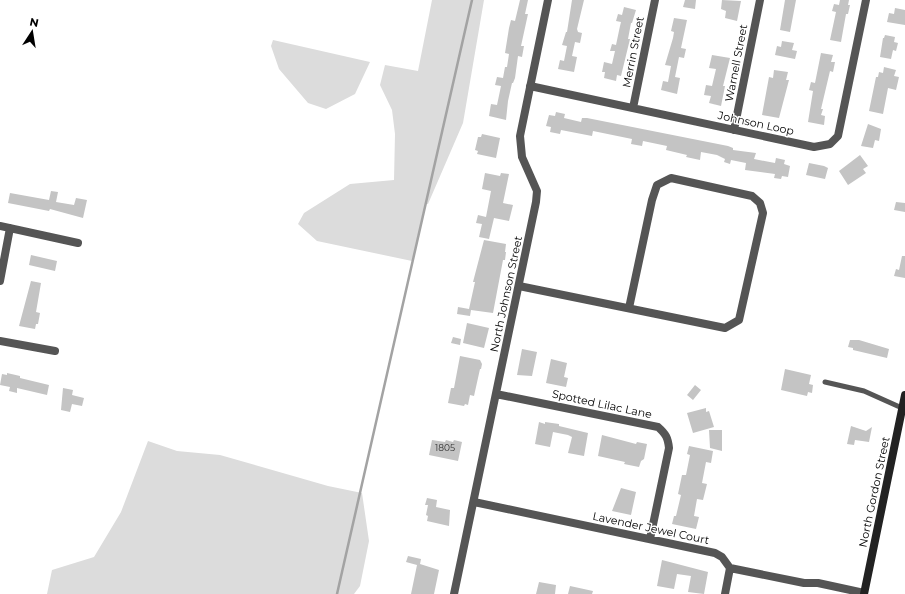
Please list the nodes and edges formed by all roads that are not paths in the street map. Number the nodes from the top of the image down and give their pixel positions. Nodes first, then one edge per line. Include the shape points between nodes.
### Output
1 (548, 0) edge
2 (654, 0) edge
3 (760, 0) edge
4 (866, 0) edge
5 (530, 86) junction
6 (633, 108) junction
7 (734, 130) junction
8 (0, 226) edge
9 (10, 228) junction
10 (78, 243) dead end
11 (0, 281) edge
12 (518, 286) junction
13 (629, 308) junction
14 (0, 341) edge
15 (55, 351) dead end
16 (825, 382) dead end
17 (496, 394) junction
18 (905, 395) edge
19 (902, 408) junction
20 (474, 502) junction
21 (650, 539) junction
22 (730, 568) junction
23 (454, 594) edge
24 (725, 594) edge
25 (864, 594) edge

1 - 5 street, North Johnson Street
2 - 6 street, Merrin Street
3 - 7 street, Warnell Street
4 - 7 street, Johnson Loop via 838,136 830,144 814,147
5 - 6 street, Johnson Loop
5 - 12 street, North Johnson Street via 520,148 537,191
6 - 7 street, Johnson Loop
8 - 9 street
9 - 10 street
9 - 11 street
12 - 13 street
12 - 17 street, North Johnson Street
13 - 13 street via 725,328 739,320 763,213 760,203 752,196 671,178 657,185
14 - 15 street
16 - 19 lane via 864,391
17 - 20 street, North Johnson Street
17 - 21 street, Spotted Lilac Lane via 658,427 664,432 668,438 669,448
18 - 19 street, North Gordon Street
19 - 25 street, North Gordon Street
20 - 21 street, Lavender Jewel Court
20 - 23 street, North Johnson Street
21 - 22 street, Lavender Jewel Court via 715,553 722,557
22 - 24 street
22 - 25 street via 804,583 818,583

